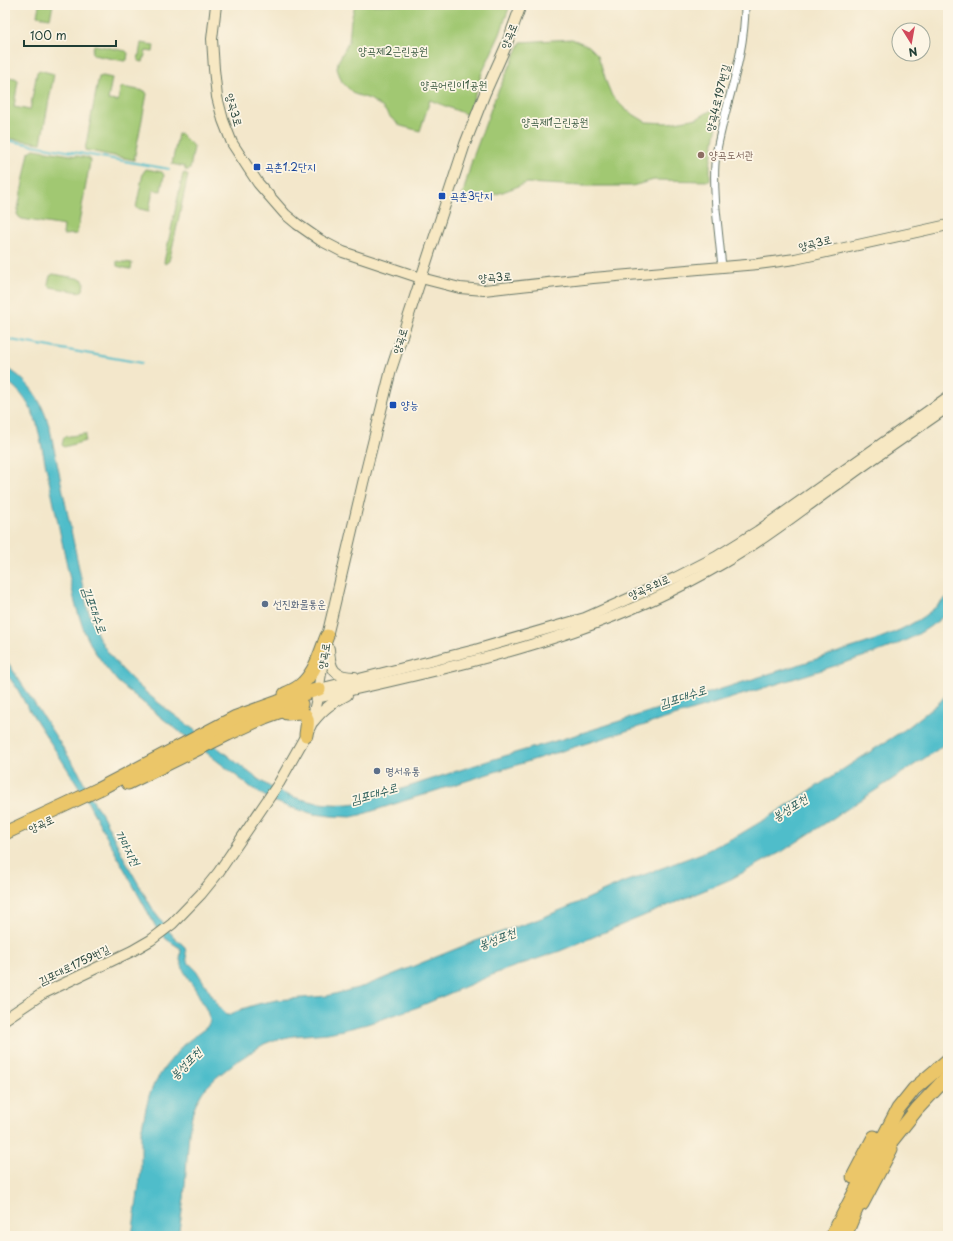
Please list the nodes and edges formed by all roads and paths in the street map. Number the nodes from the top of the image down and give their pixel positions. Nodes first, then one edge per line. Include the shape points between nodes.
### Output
1 (216, 5) edge
2 (522, 5) edge
3 (745, 5) edge
4 (948, 225) edge
5 (722, 267) junction
6 (421, 278) junction
7 (948, 397) edge
8 (948, 407) edge
9 (327, 636) junction
10 (379, 674) junction
11 (362, 688) junction
12 (318, 694) junction
13 (236, 717) junction
14 (265, 717) junction
15 (308, 730) junction
16 (100, 792) junction
17 (74, 804) junction
18 (5, 833) edge
19 (5, 840) edge
20 (5, 1019) edge
21 (948, 1060) edge
22 (948, 1076) edge
23 (840, 1236) edge

1 - 6 street, 양곡3로 via 213,56 220,109 232,143 258,184 285,214 320,240 343,252
2 - 6 street, 양곡로 via 465,144
3 - 5 street, 양곡4로197번길 via 741,51 715,164
4 - 5 street, 양곡3로 via 795,259
5 - 6 street, 양곡3로 via 484,290 460,288
6 - 9 street, 양곡로 via 391,370
7 - 10 street, 양곡우회로 via 758,531 675,578 585,618 476,650
8 - 11 street, 양곡우회로 via 769,535 687,583 572,632 483,658
9 - 10 street via 329,658 332,669 337,674 346,677
9 - 12 street, 양곡로
9 - 13 highway via 312,671 304,682 296,689
10 - 12 street, 양곡우회로
11 - 12 street, 양곡우회로
11 - 15 street via 334,701 323,710
12 - 13 highway via 278,702
12 - 14 highway
12 - 15 street
13 - 16 highway
14 - 15 highway via 302,712 308,719
14 - 16 highway
15 - 20 street, 김포대로1759번길 via 290,765 218,873 172,924 132,951 42,994
16 - 17 highway
17 - 18 highway, 양곡로
17 - 19 highway, 양곡로
21 - 23 highway via 914,1089 898,1109
22 - 23 highway via 927,1097 886,1148

